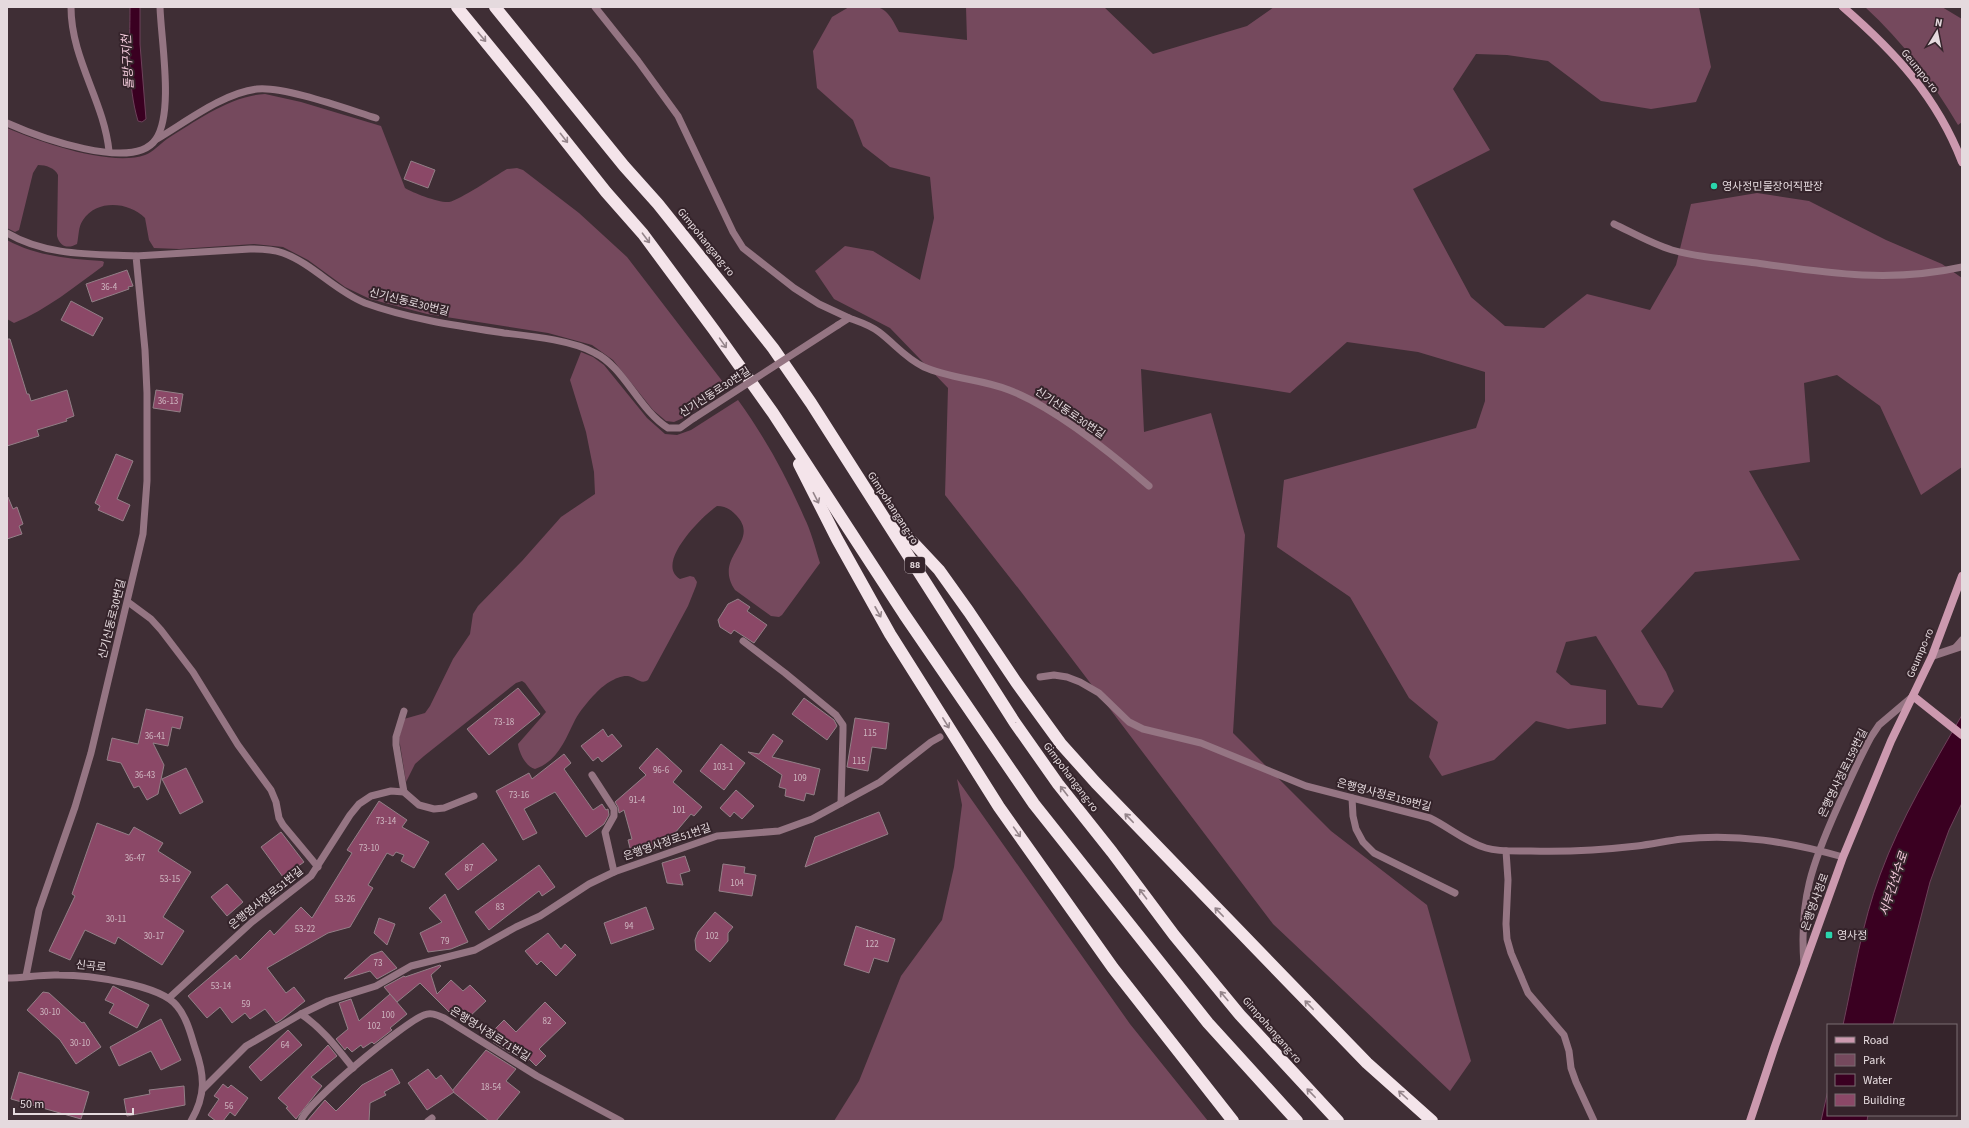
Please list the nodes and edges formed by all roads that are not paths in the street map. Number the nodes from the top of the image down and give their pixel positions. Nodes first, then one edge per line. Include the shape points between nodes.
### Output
1 (72, 7) edge
2 (160, 7) edge
3 (457, 7) edge
4 (495, 7) edge
5 (595, 7) edge
6 (1843, 7) edge
7 (376, 118) dead end
8 (7, 123) edge
9 (156, 139) junction
10 (109, 151) junction
11 (1962, 162) edge
12 (1614, 224) dead end
13 (7, 233) edge
14 (136, 256) junction
15 (1962, 267) edge
16 (849, 318) junction
17 (773, 413) junction
18 (1149, 486) dead end
19 (873, 499) junction
20 (1962, 576) edge
21 (128, 602) junction
22 (1962, 640) edge
23 (743, 641) dead end
24 (1959, 647) edge
25 (1932, 656) junction
26 (1040, 677) dead end
27 (1913, 696) junction
28 (404, 711) dead end
29 (1962, 735) edge
30 (940, 737) dead end
31 (592, 775) dead end
32 (404, 792) junction
33 (474, 796) dead end
34 (1352, 798) junction
35 (841, 803) junction
36 (1818, 850) junction
37 (1506, 851) junction
38 (1843, 857) junction
39 (318, 867) junction
40 (614, 872) junction
41 (1455, 893) dead end
42 (1804, 965) junction
43 (26, 976) junction
44 (7, 978) edge
45 (169, 998) junction
46 (301, 1014) junction
47 (353, 1068) junction
48 (204, 1089) junction
49 (191, 1121) edge
50 (301, 1121) edge
51 (621, 1121) edge
52 (1233, 1121) edge
53 (1297, 1121) edge
54 (1338, 1121) edge
55 (1432, 1121) edge
56 (1594, 1121) edge
57 (1750, 1121) edge

1 - 10 lane via 77,51 106,129
2 - 9 lane via 165,97 164,114
3 -> 17 highway via 606,192 643,234
4 - 19 highway, Gimpohangang-ro / 88 via 769,343
5 - 16 lane via 678,116 743,248 808,298
6 - 11 street, Geumpo-ro via 1905,66 1921,86 1942,118
7 - 9 lane via 283,92 257,89 215,104
8 - 10 lane via 72,146
9 - 10 lane via 144,150 130,153
12 - 15 lane via 1684,254 1823,273 1871,276 1921,274
13 - 14 lane, 신기신동로30번길 via 30,244 72,254
14 - 16 lane, 신기신동로30번길, bridge via 266,249 298,260 349,295 380,308 588,349 607,361 653,417 668,428 680,428
14 - 21 lane, 신기신동로30번길 via 145,350 147,481 143,534
16 - 18 lane, 신기신동로30번길 via 868,325 911,360 925,368 992,384 1024,396 1119,460
17 -> 52 highway via 836,539 890,634 995,800 1113,968
17 - 53 highway via 904,614 1034,804 1208,1023
54 -> 19 highway, Gimpohangang-ro / 88 via 1295,1076 1174,935 1058,784 1015,723
55 -> 19 highway via 1367,1063 1096,783 1061,744 938,570
20 - 25 street, Geumpo-ro
21 - 39 lane via 161,630 193,672 238,745 271,790 283,825
21 - 43 lane, 신기신동로30번길 via 91,753 39,910
22 - 24 lane
23 - 35 lane via 829,708 840,721 843,732
24 - 25 street
25 - 27 street, Geumpo-ro
26 - 34 lane, 은행영사정로159번길 via 1054,675 1080,682 1099,693 1129,722 1143,729 1201,743 1306,786
27 - 29 street
27 - 36 lane, 은행영사정로159번길 via 1879,725 1871,737
27 - 38 street, 은행영사정로 via 1891,741
28 - 32 lane via 396,745
30 - 35 lane, 은행영사정로51번길 via 880,782
31 - 40 lane, 은행영사정로51번길 via 614,809 614,816 605,832
32 - 33 lane via 419,805 434,809 444,808
32 - 39 lane, 은행영사정로51번길 via 382,792 360,804 350,815
34 - 37 lane, 은행영사정로159번길 via 1430,818 1475,844
34 - 41 lane via 1356,829 1363,842 1374,853
35 - 40 lane, 은행영사정로51번길 via 792,827 766,833 717,836
36 - 37 lane, 은행영사정로159번길 via 1734,837 1683,839 1596,849
36 - 38 lane, 은행영사정로159번길
36 - 42 lane, 은행영사정로159번길 via 1802,918
37 - 56 lane via 1506,924 1511,953 1528,993 1564,1035 1571,1068
38 - 42 street, 은행영사정로
39 - 45 lane, 은행영사정로51번길 via 300,886 218,951
40 - 46 lane, 은행영사정로51번길 via 589,884 540,916 475,950 411,966 376,986 328,1001
42 - 57 street, 은행영사정로
43 - 44 lane, 신곡로
43 - 45 lane, 신곡로 via 58,974 108,979
45 - 48 lane, 은행영사정로51번길 via 177,1006 190,1031 199,1058
46 - 47 lane via 313,1021
46 - 48 lane, 은행영사정로51번길 via 246,1046
47 - 50 lane, 은행영사정로71번길 via 307,1109
47 - 51 lane, 은행영사정로71번길 via 417,1018 425,1014 437,1015 537,1076
48 - 49 lane, 은행영사정로51번길

